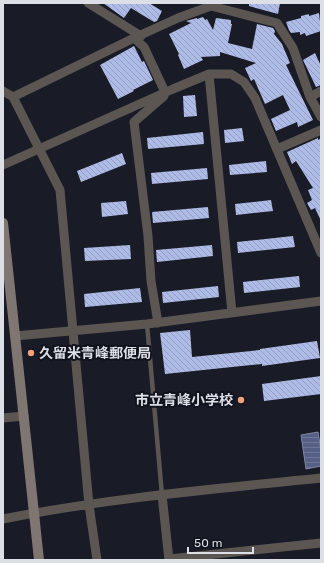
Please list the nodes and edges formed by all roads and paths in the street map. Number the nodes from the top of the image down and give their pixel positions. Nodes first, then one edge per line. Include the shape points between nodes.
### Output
1 (88, 3) edge
2 (137, 37) junction
3 (208, 74) junction
4 (3, 90) edge
5 (169, 90) junction
6 (321, 91) edge
7 (13, 97) junction
8 (310, 97) junction
9 (321, 117) edge
10 (321, 130) edge
11 (40, 149) junction
12 (277, 149) junction
13 (3, 165) edge
14 (3, 223) edge
15 (321, 253) edge
16 (321, 301) edge
17 (232, 313) junction
18 (158, 323) junction
19 (147, 324) junction
20 (74, 331) junction
21 (15, 336) junction
22 (24, 416) junction
23 (3, 418) edge
24 (321, 478) edge
25 (162, 495) junction
26 (89, 505) junction
27 (33, 513) junction
28 (3, 519) edge
29 (321, 543) edge
30 (39, 560) edge
31 (97, 560) edge
32 (169, 560) edge

1 - 2 street
2 - 5 street
2 - 7 street
2 - 8 street via 211,6 277,23 293,48
3 - 5 street
3 - 12 street via 231,74 244,82 255,98
3 - 17 street
4 - 7 street
5 - 11 street
5 - 18 street via 134,122
6 - 8 street
7 - 11 street
8 - 9 street
10 - 12 street
11 - 13 street
11 - 20 street via 60,190
12 - 15 street
14 - 21 street
16 - 17 street
17 - 18 street
18 - 19 street
19 - 20 street
19 - 25 lane
20 - 21 street
20 - 26 street
21 - 22 street
22 - 23 street
22 - 27 street
24 - 25 street
25 - 26 street
25 - 32 street
26 - 27 street
26 - 31 street
27 - 28 street
27 - 30 street
29 - 32 street

